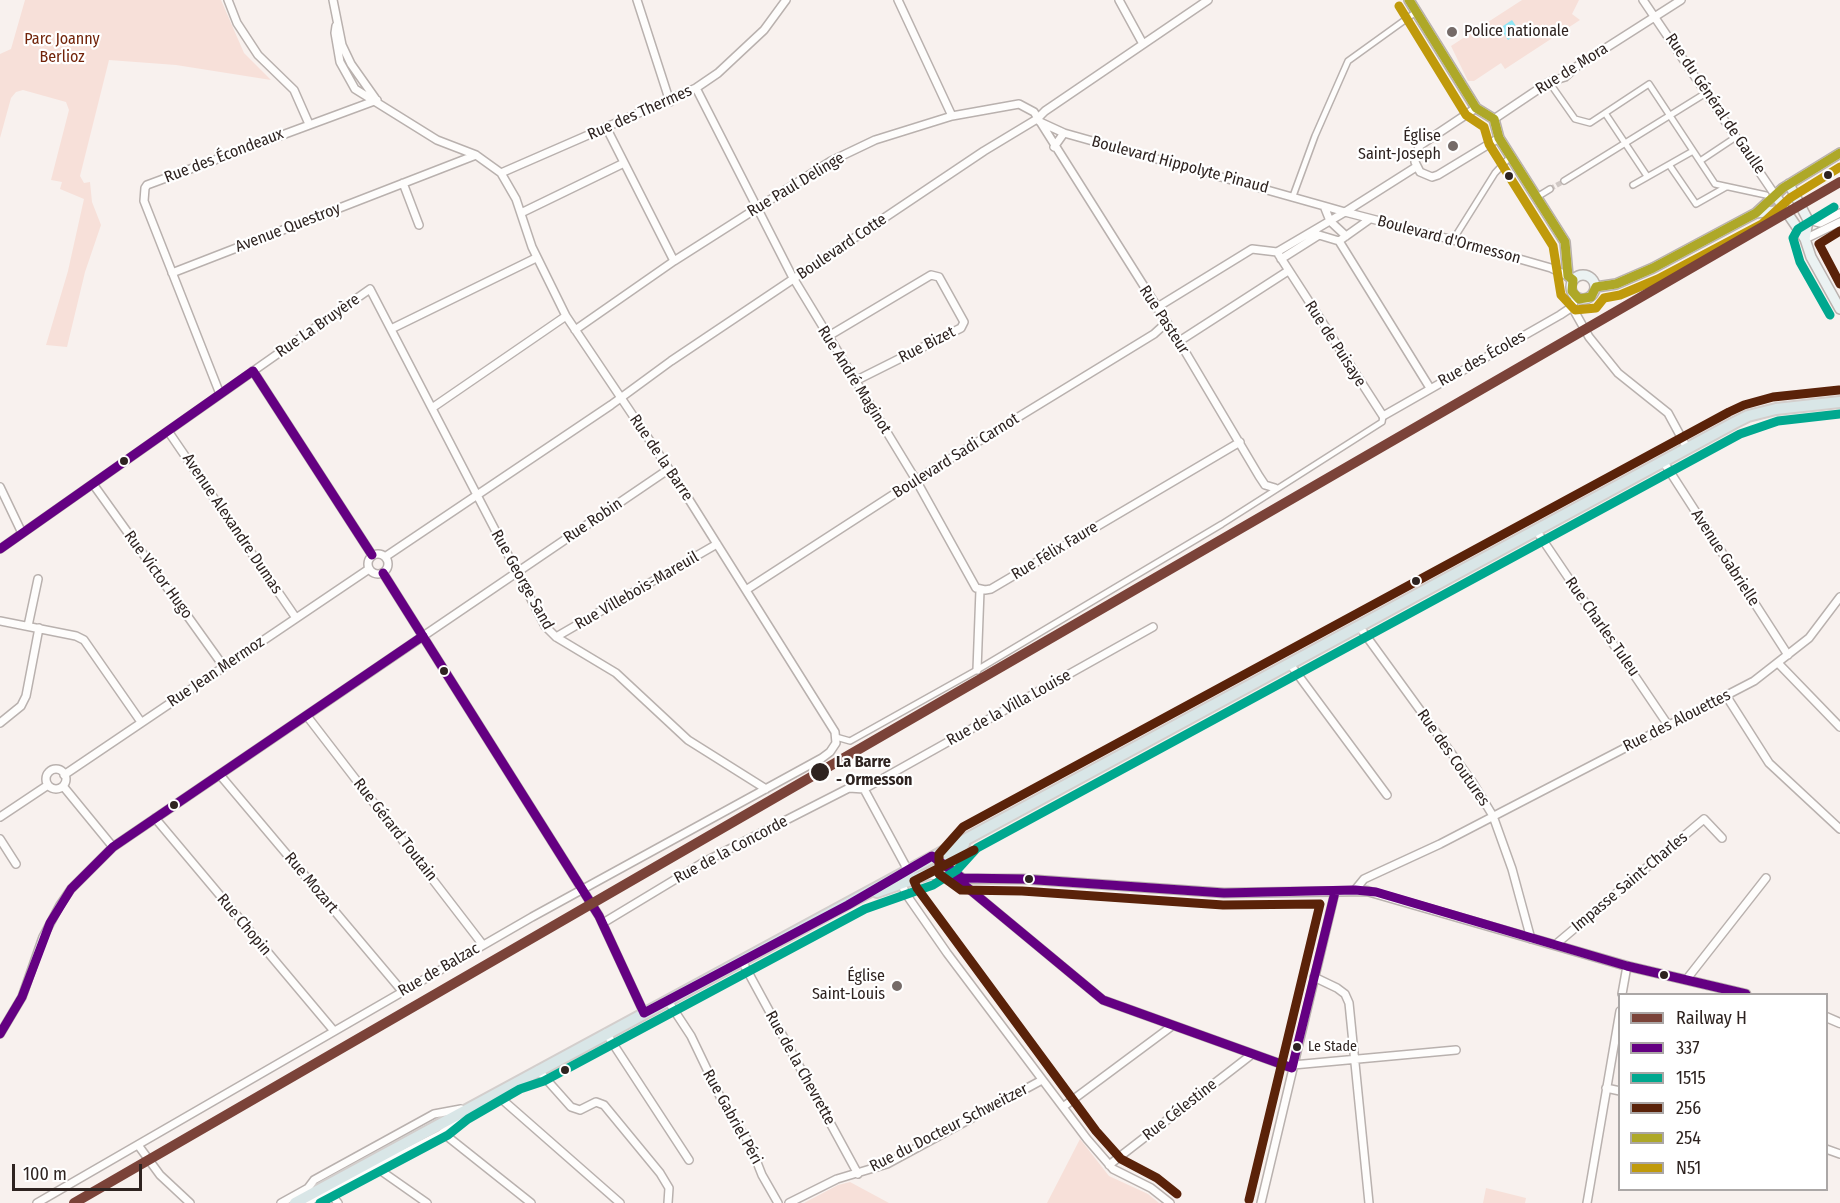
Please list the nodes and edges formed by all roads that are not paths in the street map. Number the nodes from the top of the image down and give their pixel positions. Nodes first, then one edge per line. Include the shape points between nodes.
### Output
1 (228, 0) edge
2 (333, 0) edge
3 (637, 0) edge
4 (786, 0) edge
5 (898, 0) edge
6 (1119, 0) edge
7 (1208, 0) edge
8 (1409, 0) edge
9 (1643, 0) edge
10 (1681, 0) edge
11 (1416, 12) junction
12 (1656, 16) junction
13 (1143, 44) junction
14 (1549, 82) junction
15 (696, 88) junction
16 (1706, 93) junction
17 (377, 100) junction
18 (670, 102) junction
19 (1476, 108) junction
20 (1605, 113) junction
21 (952, 116) junction
22 (1670, 116) junction
23 (1037, 119) junction
24 (1494, 119) junction
25 (309, 124) junction
26 (606, 127) junction
27 (1064, 133) junction
28 (1736, 137) junction
29 (1499, 138) junction
30 (1626, 145) junction
31 (1054, 147) junction
32 (1693, 151) junction
33 (1840, 153) edge
34 (476, 155) junction
35 (1511, 156) junction
36 (1700, 161) junction
37 (624, 163) junction
38 (1670, 166) junction
39 (1416, 167) junction
40 (501, 173) junction
41 (1647, 176) junction
42 (1564, 181) tunnel mouth
43 (403, 183) junction
44 (1789, 184) junction
45 (1633, 185) dead end
46 (1726, 187) junction
47 (1550, 189) tunnel mouth
48 (1771, 195) junction
49 (1293, 196) junction
50 (1537, 197) junction
51 (1364, 201) junction
52 (1324, 206) junction
53 (756, 209) junction
54 (1785, 210) junction
55 (1345, 212) junction
56 (521, 213) junction
57 (1756, 213) junction
58 (1840, 215) edge
59 (1368, 218) junction
60 (1808, 220) junction
61 (1330, 221) junction
62 (1840, 222) edge
63 (418, 225) dead end
64 (1317, 232) junction
65 (1346, 236) junction
66 (1809, 237) junction
67 (1453, 240) junction
68 (1339, 242) junction
69 (1279, 255) junction
70 (536, 258) junction
71 (674, 261) junction
72 (1288, 271) junction
73 (172, 273) junction
74 (1571, 278) junction
75 (793, 279) junction
76 (1596, 286) junction
77 (370, 289) joint
78 (1576, 297) junction
79 (1572, 307) junction
80 (1156, 309) junction
81 (1840, 309) edge
82 (566, 316) junction
83 (1166, 323) junction
84 (391, 329) junction
85 (575, 330) junction
86 (827, 337) junction
87 (1178, 342) junction
88 (253, 371) junction
89 (855, 381) junction
90 (1430, 388) junction
91 (220, 394) junction
92 (621, 397) junction
93 (1840, 402) edge
94 (432, 408) junction
95 (1383, 416) junction
96 (168, 430) junction
97 (1240, 442) junction
98 (1688, 448) junction
99 (1663, 461) junction
100 (669, 469) junction
101 (916, 480) junction
102 (93, 484) junction
103 (0, 487) edge
104 (1275, 488) junction
105 (476, 495) junction
106 (1536, 530) junction
107 (22, 533) junction
108 (717, 544) junction
109 (0, 549) edge
110 (372, 555) junction
111 (385, 557) junction
112 (369, 569) junction
113 (383, 573) junction
114 (517, 574) junction
115 (38, 579) dead end
116 (746, 590) junction
117 (980, 590) junction
118 (1840, 597) edge
119 (296, 618) junction
120 (0, 621) edge
121 (28, 626) junction
122 (1359, 626) junction
123 (1153, 627) dead end
124 (39, 628) junction
125 (423, 636) junction
126 (556, 637) junction
127 (1788, 655) junction
128 (1779, 663) junction
129 (1290, 664) junction
130 (224, 667) junction
131 (977, 670) junction
132 (1727, 696) junction
133 (307, 716) junction
134 (141, 722) junction
135 (0, 723) edge
136 (1668, 725) junction
137 (1840, 727) edge
138 (836, 737) junction
139 (64, 775) junction
140 (220, 775) junction
141 (48, 785) junction
142 (63, 786) junction
143 (766, 789) junction
144 (864, 789) junction
145 (1387, 795) dead end
146 (1493, 816) junction
147 (0, 817) edge
148 (155, 818) junction
149 (1840, 829) edge
150 (969, 838) junction
151 (1722, 838) dead end
152 (0, 839) edge
153 (113, 847) junction
154 (932, 856) junction
155 (16, 864) dead end
156 (947, 864) junction
157 (928, 874) junction
158 (903, 876) junction
159 (959, 878) junction
160 (1766, 878) dead end
161 (582, 890) junction
162 (1355, 890) junction
163 (1335, 892) junction
164 (603, 923) junction
165 (1531, 939) junction
166 (483, 945) junction
167 (1555, 945) junction
168 (742, 961) junction
169 (1627, 966) junction
170 (1314, 976) junction
171 (1686, 980) junction
172 (402, 991) junction
173 (1622, 993) edge
174 (1742, 993) edge
175 (668, 1001) junction
176 (644, 1013) junction
177 (1618, 1022) edge
178 (1172, 1026) junction
179 (334, 1031) junction
180 (606, 1033) junction
181 (0, 1034) edge
182 (1456, 1050) dead end
183 (1251, 1055) junction
184 (1354, 1060) junction
185 (1293, 1067) junction
186 (538, 1070) junction
187 (518, 1080) junction
188 (1042, 1080) junction
189 (1606, 1088) junction
190 (1618, 1091) edge
191 (497, 1095) junction
192 (1063, 1107) junction
193 (462, 1111) junction
194 (442, 1128) junction
195 (138, 1145) junction
196 (689, 1160) dead end
197 (1109, 1165) junction
198 (376, 1168) junction
199 (858, 1174) junction
200 (330, 1193) junction
201 (37, 1203) edge
202 (190, 1203) edge
203 (281, 1203) edge
204 (295, 1203) edge
205 (306, 1203) edge
206 (338, 1203) edge
207 (427, 1203) edge
208 (531, 1203) edge
209 (620, 1203) edge
210 (668, 1203) edge
211 (778, 1203) edge
212 (789, 1203) edge
213 (1170, 1203) edge
214 (1261, 1203) edge
215 (1370, 1203) edge
216 (1587, 1203) edge

1 - 25 street via 237,23 258,55 294,90
2 - 17 street via 335,33 346,75 355,88
3 - 18 street
4 - 15 street, Rue des Thermes via 764,30
5 - 21 street
6 - 13 street
7 - 13 street, Boulevard Cotte
8 - 11 main road
9 - 12 street, Rue du Général de Gaulle
10 - 12 street, Rue de Mora
11 - 19 main road
11 - 49 street via 1348,61
12 - 14 street, Rue de Mora via 1576,66 1565,77
12 - 16 street, Rue du Général de Gaulle
13 - 23 street, Boulevard Cotte
14 - 20 street via 1575,119 1590,123
14 - 24 street, Rue de Mora
15 - 18 street, Rue des Thermes
15 - 53 street, Rue André Maginot
16 - 22 street
16 - 28 street, Rue du Général de Gaulle
17 - 25 street, Rue des Écondeaux
17 - 34 street via 436,140
18 - 26 street, Rue des Thermes
19 - 24 main road
19 - 39 street via 1419,146
20 - 22 street via 1649,84
20 - 30 street
21 - 23 street, Rue Paul Delinge via 1019,104 1034,112
21 - 53 street, Rue Paul Delinge via 875,140 831,161
22 - 30 street
22 - 32 street
23 - 27 street, Boulevard Hippolyte Pinaud
23 - 31 street, Rue Pasteur
23 - 75 street, Boulevard Cotte
24 - 29 main road
25 - 73 street, Rue des Écondeaux via 147,185 144,201
26 - 37 street
26 - 40 street, Rue des Thermes
27 - 31 street
27 - 49 street, Boulevard Hippolyte Pinaud
28 - 36 street
28 - 48 street, Rue du Général de Gaulle
29 - 35 main road
29 - 39 street via 1438,175 1425,174
30 - 41 street
30 - 42 street
31 - 80 street, Rue Pasteur
32 - 36 street
32 - 38 street
33 - 44 main road
34 - 40 street
34 - 43 street, Avenue Questroy
35 - 50 main road
35 - 67 street via 1495,172
36 - 46 street via 1715,184
37 - 56 street
37 - 71 street
38 - 41 street
38 - 46 street via 1696,204
39 - 51 street
40 - 56 street, Rue de la Barre
41 - 45 street
43 - 63 street
43 - 73 street, Avenue Questroy
44 - 48 main road
44 - 60 main road
46 - 48 street
47 - 50 street
48 - 54 main road, Rue du Général de Gaulle
48 - 57 main road
49 - 52 street, Boulevard Hippolyte Pinaud
50 - 74 main road via 1564,242
51 - 55 street
51 - 59 street
52 - 55 street, Boulevard Hippolyte Pinaud
52 - 61 street
53 - 71 street, Rue Paul Delinge
53 - 75 street, Rue André Maginot
54 - 57 main road
54 - 66 main road, Rue du Général de Gaulle
55 - 59 street, Boulevard d'Ormesson
55 - 61 street
56 - 70 street, Rue de la Barre
57 - 76 main road via 1653,268 1616,284
58 - 60 street via 1820,223
58 - 66 street
59 - 65 street
59 - 67 street, Boulevard d'Ormesson
60 - 66 main road
61 - 64 street
61 - 65 street
62 - 66 street
64 - 68 street
64 - 69 street
65 - 68 street
66 - 81 main road, Rue du Général de Gaulle via 1811,257
67 - 74 street, Boulevard d'Ormesson via 1551,268
68 - 90 street
69 - 72 street, Rue de Puisaye
69 - 80 street via 1252,249
70 - 82 street, Rue de la Barre
70 - 84 street
71 - 85 street, Rue Paul Delinge
72 - 87 street
72 - 95 street, Rue de Puisaye
73 - 91 street, Rue des Écondeaux
74 - 76 main road via 1587,275
74 - 78 main road
75 - 86 street, Rue André Maginot
75 - 92 street, Boulevard Cotte
76 - 78 main road via 1590,298
77 - 84 street, Rue George Sand
77 - 88 street, Rue La Bruyère
78 - 79 street
79 - 90 street, Rue des Écoles
79 - 98 street via 1588,337 1618,373 1668,413
80 - 83 street, Rue Pasteur
82 - 85 street, Rue de la Barre
82 - 94 street
83 - 87 street, Rue Pasteur
83 - 101 street, Boulevard Sadi Carnot
84 - 94 street, Rue George Sand
85 - 92 street, Rue de la Barre
86 - 89 street, Rue André Maginot
86 - 89 street, Rue Bizet via 931,275 939,277 964,325
87 - 97 street, Rue Pasteur
88 - 91 street, Rue La Bruyère
88 - 110 street
89 - 101 street, Rue André Maginot
90 - 95 street, Rue des Écoles
91 - 96 street, Rue La Bruyère
92 - 100 street, Rue de la Barre
92 - 105 street, Boulevard Cotte
93 - 98 main road via 1748,416
94 - 105 street, Rue George Sand
95 - 104 street via 1382,422
96 - 102 street, Rue La Bruyère
96 - 119 street, Avenue Alexandre Dumas
97 - 104 street, Rue Pasteur via 1265,484
97 - 117 street, Rue Félix Faure via 991,589
98 - 99 main road
99 - 106 main road
99 - 127 street, Avenue Gabrielle
100 - 108 street, Rue de la Barre
100 - 114 street, Rue Robin
101 - 116 street, Boulevard Sadi Carnot
101 - 117 street
102 - 107 street, Rue La Bruyère
102 - 130 street, Rue Victor Hugo
103 - 107 street
104 - 131 street via 1222,524
105 - 111 street
105 - 114 street, Rue George Sand
106 - 122 main road
106 - 136 street, Rue Charles Tuleu
107 - 109 street, Rue La Bruyère
108 - 116 street, Rue de la Barre
108 - 126 street, Rue Villebois-Mareuil
110 - 111 street
110 - 112 street via 367,563
111 - 113 street via 388,565
112 - 113 street via 375,574
112 - 119 street, Rue Jean Mermoz
113 - 125 street
114 - 125 street, Rue Robin
114 - 126 street, Rue George Sand via 545,626
115 - 121 street
116 - 138 street, Rue de la Barre
117 - 131 street
118 - 127 street, Rue des Alouettes via 1809,638
119 - 130 street, Rue Jean Mermoz
120 - 121 street
121 - 124 street
122 - 129 main road
122 - 146 street, Rue des Coutures
123 - 144 street, Rue de la Villa Louise
124 - 134 street via 84,640
124 - 135 street via 26,696 21,706
125 - 133 street, Rue Robin
125 - 161 street
126 - 143 street, Rue George Sand via 616,673 688,740
127 - 128 street, Rue des Alouettes
128 - 132 street, Rue des Alouettes
128 - 137 street
129 - 145 street
129 - 150 main road
130 - 134 street, Rue Jean Mermoz
131 - 138 street via 850,741
132 - 136 street, Rue des Alouettes
132 - 149 street via 1768,764
133 - 140 street, Rue Robin
133 - 166 street, Rue Gérard Toutain
134 - 139 street, Rue Jean Mermoz
136 - 146 street, Rue des Alouettes
138 - 143 street, Rue de Balzac via 830,752
139 - 141 street via 58,770 50,771
139 - 142 street
140 - 148 street, Rue Robin
140 - 172 street, Rue Mozart
141 - 142 street via 55,789
141 - 147 street
142 - 153 street
143 - 161 street, Rue de Balzac
144 - 158 street
144 - 164 street, Rue de la Concorde via 849,788 704,862
146 - 162 street, Rue des Alouettes via 1364,879
146 - 165 street, Rue des Coutures
148 - 153 street, Rue Robin
148 - 179 street, Rue Chopin
150 - 154 main road
150 - 156 main road
151 - 167 street, Impasse Saint-Charles via 1704,819
152 - 155 street
153 - 181 street, Rue Robin via 60,905 43,937 22,997
154 - 156 street
154 - 158 main road
156 - 157 main road
156 - 159 street
157 - 158 main road via 914,881
157 - 159 street
158 - 168 main road
158 - 188 street via 913,905
159 - 163 street via 1224,893
159 - 178 street via 1103,1000
160 - 171 street
161 - 164 street
161 - 166 street, Rue de Balzac
162 - 163 street
162 - 165 street via 1415,902
163 - 170 street
164 - 176 street
165 - 167 street
166 - 172 street, Rue de Balzac
167 - 169 street
168 - 175 main road
168 - 199 street, Rue de la Chevrette
169 - 171 street
169 - 173 street
170 - 184 street via 1345,994
170 - 185 street
171 - 174 street
172 - 179 street, Rue de Balzac
175 - 176 main road
175 - 211 street, Rue Gabriel Péri via 691,1036 724,1105 749,1142
176 - 180 main road
177 - 189 street
178 - 183 street
178 - 192 street
179 - 195 street, Rue de Balzac
180 - 186 main road
180 - 196 street
182 - 184 street
183 - 185 street
183 - 197 street, Rue Célestine
184 - 185 street
184 - 215 street
185 - 214 street
186 - 187 main road
186 - 210 street via 571,1107 580,1110 596,1102 604,1105 660,1173 669,1188
187 - 191 main road
187 - 193 main road
188 - 192 street
188 - 199 street, Rue du Docteur Schweitzer via 887,1164
189 - 190 street
189 - 216 street
191 - 193 main road
191 - 209 street
192 - 197 street
193 - 194 main road
193 - 203 street via 434,1114 314,1180 308,1188
194 - 198 street
194 - 204 main road
194 - 208 street
195 - 201 street, Rue de Balzac
195 - 202 street via 160,1175
197 - 213 street
198 - 200 street
198 - 207 street
199 - 212 street, Rue du Docteur Schweitzer via 837,1179
200 - 205 street
200 - 206 street

